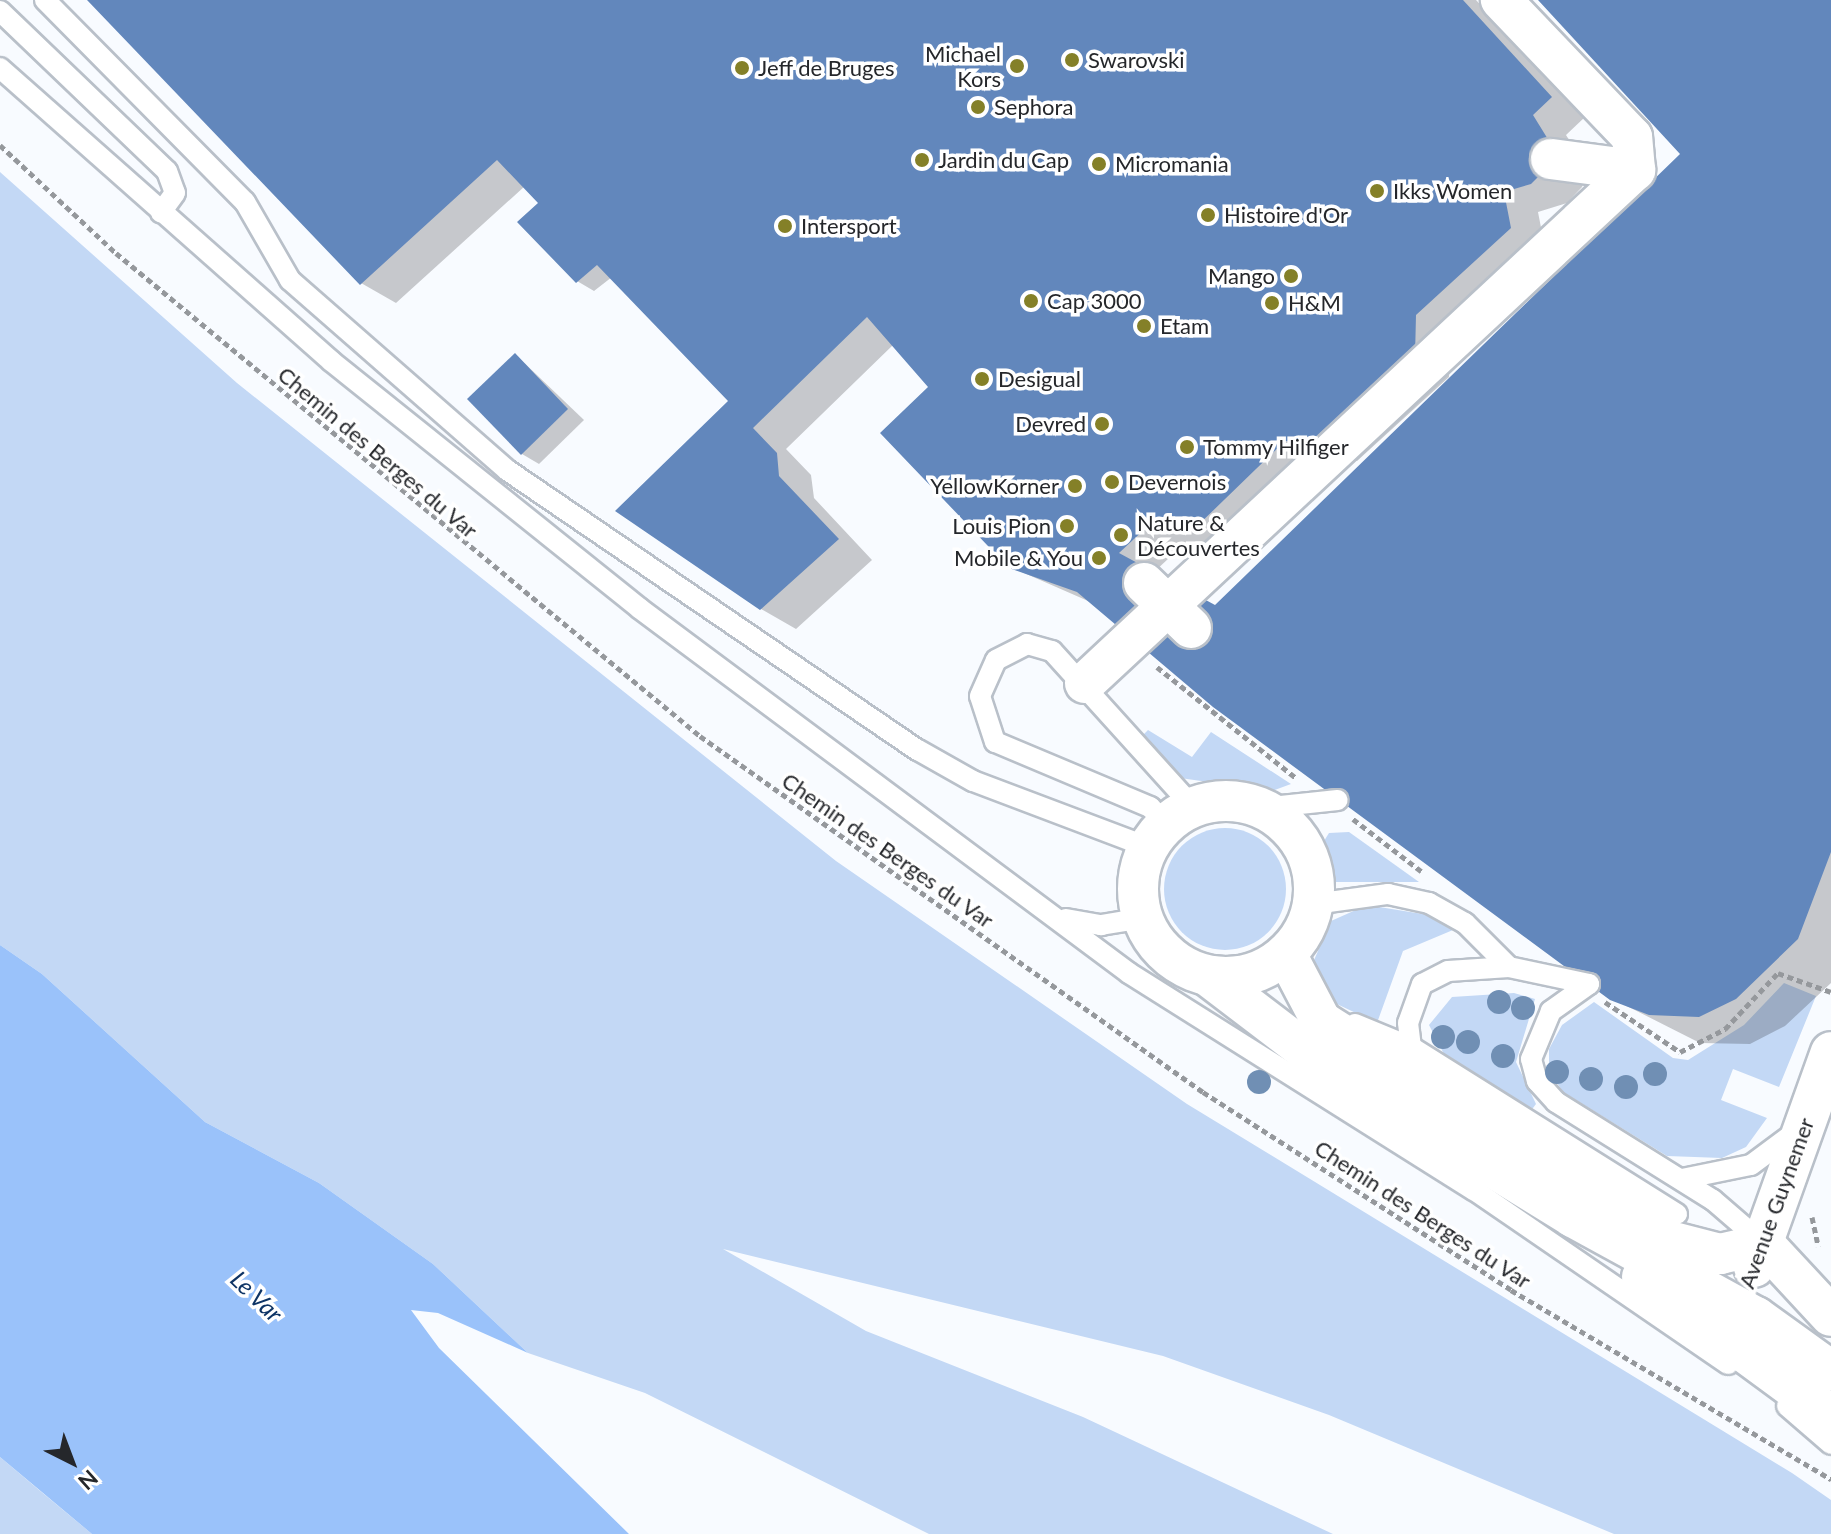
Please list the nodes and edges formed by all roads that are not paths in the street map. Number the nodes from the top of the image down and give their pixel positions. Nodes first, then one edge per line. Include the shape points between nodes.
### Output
1 (45, 0) edge
2 (1501, 0) edge
3 (0, 11) edge
4 (0, 68) edge
5 (1551, 159) dead end
6 (1635, 170) junction
7 (161, 212) junction
8 (1085, 683) junction
9 (1334, 800) road end
10 (1262, 808) junction
11 (1169, 826) junction
12 (1314, 904) junction
13 (1143, 918) junction
14 (1066, 919) junction
15 (1286, 954) junction
16 (1509, 967) junction
17 (1208, 976) junction
18 (1303, 999) junction
19 (1411, 1047) junction
20 (1831, 1052) edge
21 (1805, 1121) junction
22 (1682, 1179) junction
23 (1677, 1214) dead end
24 (1573, 1217) junction
25 (1764, 1244) junction
26 (1737, 1308) junction
27 (1831, 1316) edge
28 (1831, 1371) edge
29 (1831, 1416) edge
30 (1831, 1444) edge

1 - 11 lane via 245,202 290,280 507,470 918,750 973,781
2 - 6 street via 1632,137
3 - 7 lane via 167,171 175,193
4 - 7 lane
5 - 6 street
6 - 8 street
7 - 14 lane via 342,370 639,608
8 - 11 lane
8 - 11 lane via 1052,651 1027,644 1011,650 985,675 986,728 1014,755 1150,807
9 - 10 lane
10 - 11 street via 1216,801
10 - 12 street via 1304,847
11 - 13 street via 1139,873
12 - 15 street
12 - 16 lane via 1388,894 1429,903 1465,923
13 - 14 lane via 1101,925
13 - 17 street via 1160,949
14 - 30 lane via 1129,973 1474,1190 1776,1396
15 - 17 street via 1235,978
15 - 18 street
16 - 19 lane via 1472,965 1422,984 1408,1023
16 - 22 lane via 1586,986 1551,1011 1538,1035 1531,1059 1537,1081 1582,1120
17 - 24 street via 1259,1021
18 - 19 lane
18 - 25 street via 1339,1035 1669,1241 1720,1254
19 - 23 lane
20 - 21 street, Avenue Guynemer
21 - 22 lane via 1773,1155
21 - 25 street, Avenue Guynemer
22 - 25 lane
24 - 26 street
24 - 29 street via 1601,1248
25 - 26 street, Avenue Guynemer
25 - 27 street
26 - 28 street

